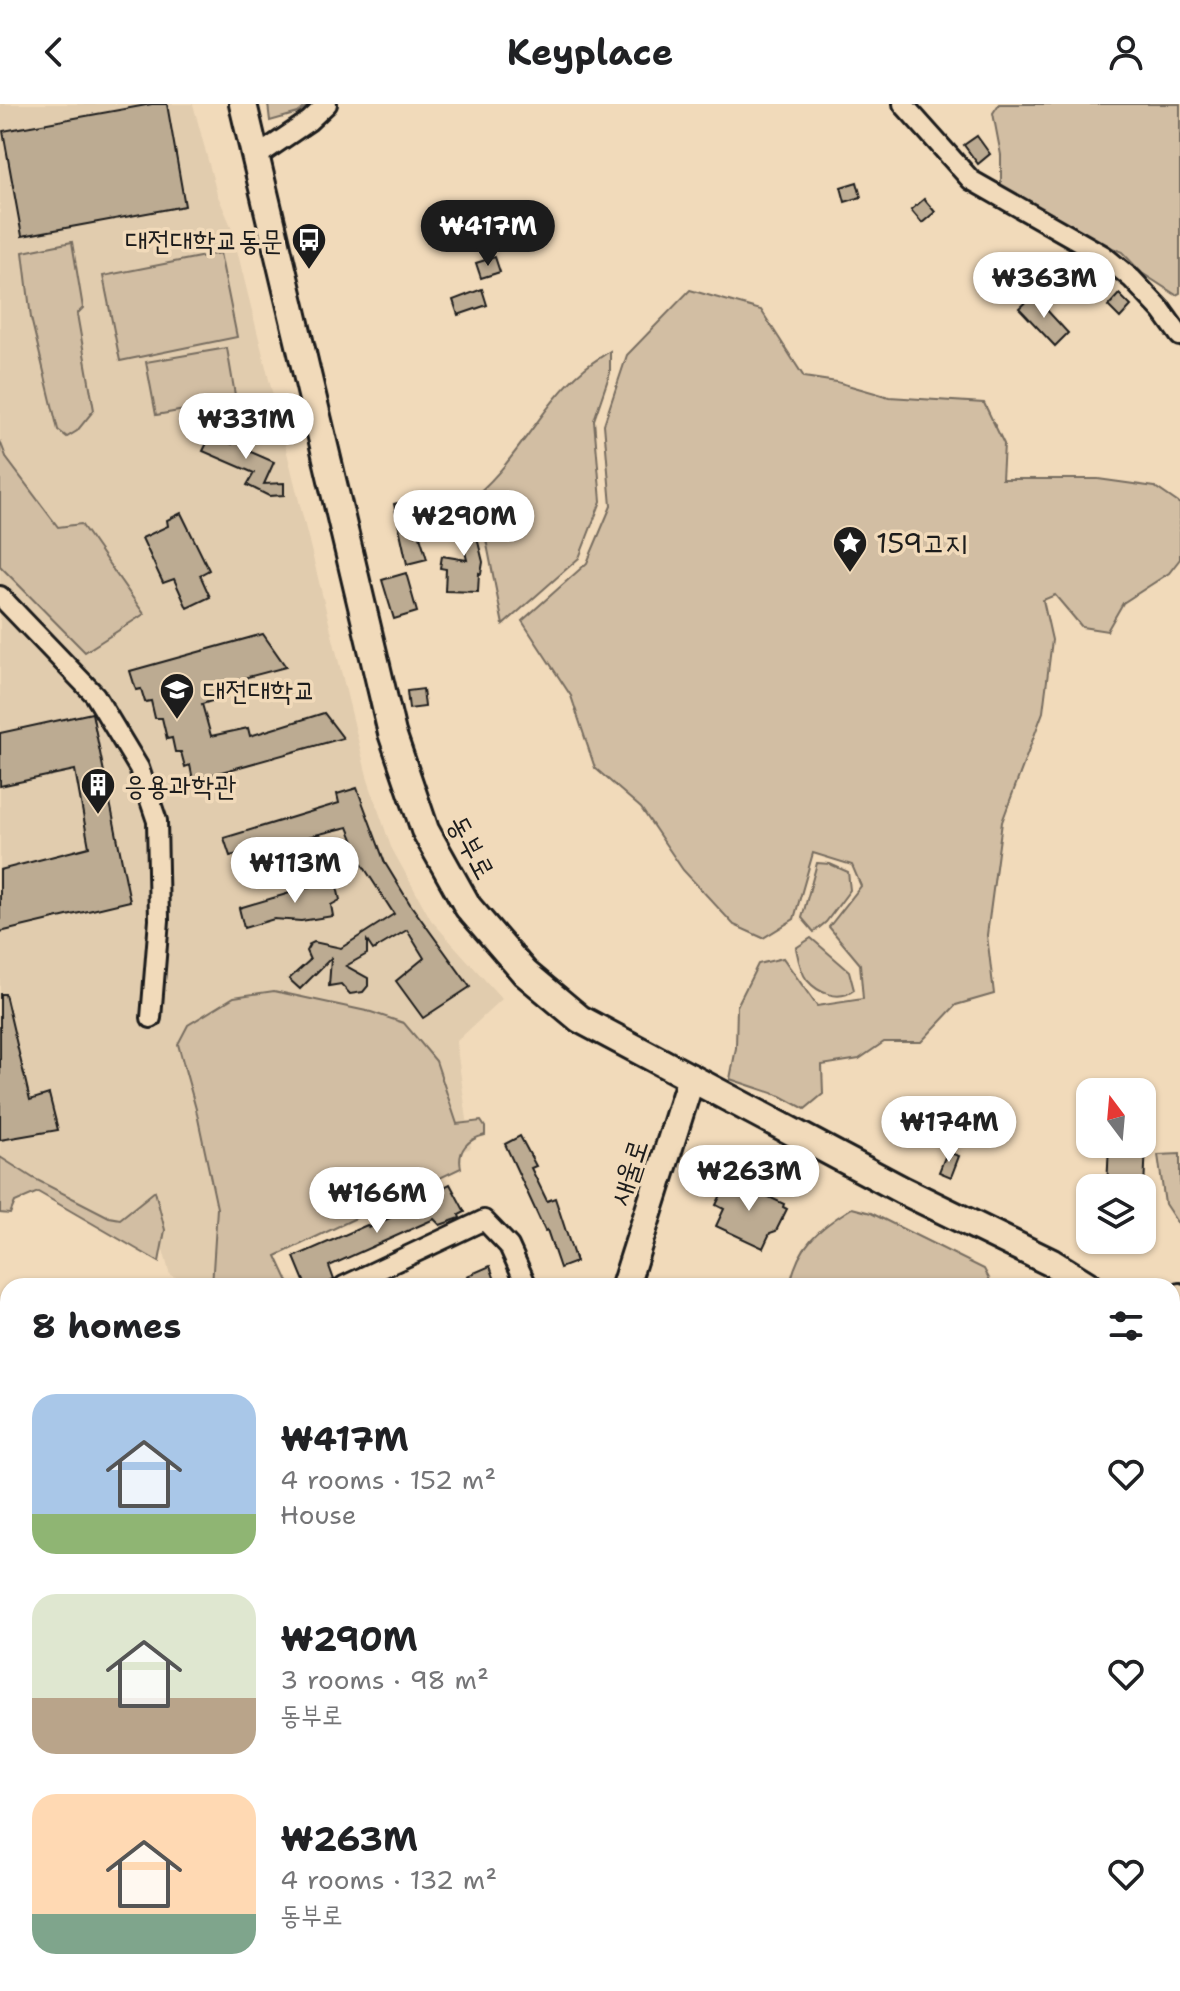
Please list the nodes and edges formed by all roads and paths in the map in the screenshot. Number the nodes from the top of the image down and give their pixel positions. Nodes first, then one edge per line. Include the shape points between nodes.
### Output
1 (243, 104) edge
2 (327, 104) edge
3 (903, 104) edge
4 (256, 157) junction
5 (1180, 336) edge
6 (0, 596) edge
7 (151, 1018) dead end
8 (691, 1078) junction
9 (361, 1278) edge
10 (523, 1278) edge
11 (628, 1278) edge
12 (1076, 1278) edge

1 - 4 main road, 동부로
2 - 4 street
3 - 5 street via 971,180 1103,255 1132,279
4 - 8 main road, 동부로 via 392,733 425,830 468,907 525,973 580,1019
6 - 7 street via 95,695 139,768 157,821 159,920
8 - 11 main road, 새울로
8 - 12 main road, 동부로
9 - 10 street via 484,1220 509,1246

